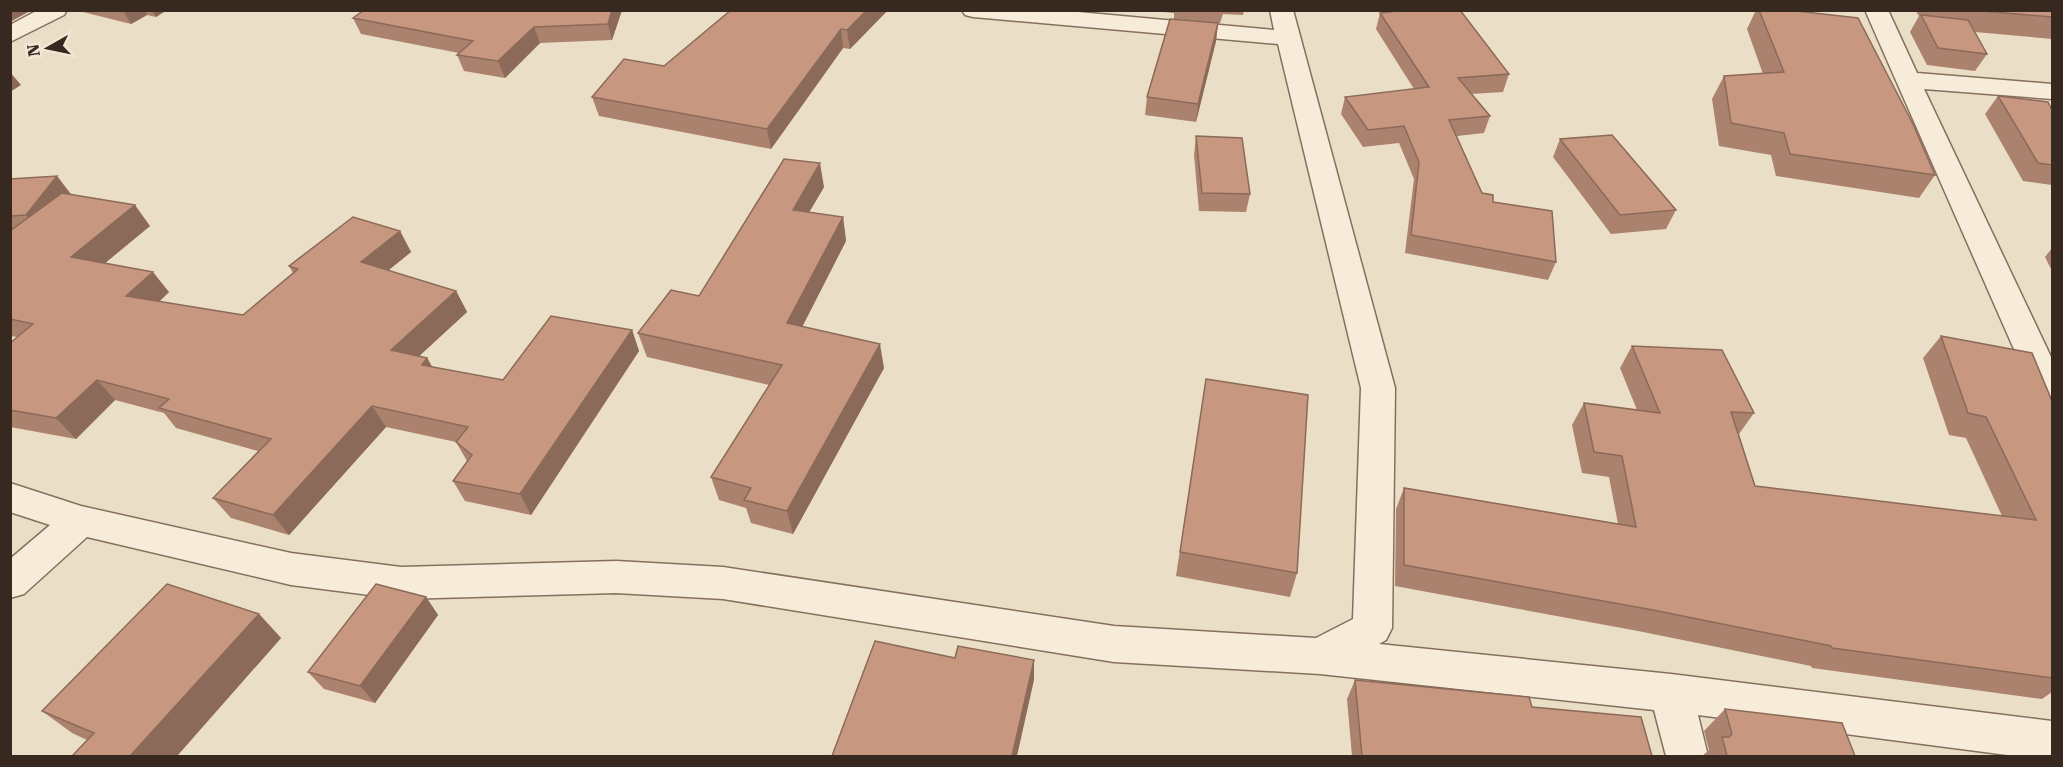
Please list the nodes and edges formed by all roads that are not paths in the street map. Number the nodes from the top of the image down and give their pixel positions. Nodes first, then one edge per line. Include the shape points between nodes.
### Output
1 (56, 10) edge
2 (973, 10) edge
3 (1876, 10) edge
4 (1284, 24) edge
5 (10, 35) edge
6 (1909, 80) junction
7 (2052, 91) edge
8 (2052, 386) edge
9 (10, 497) edge
10 (81, 520) junction
11 (10, 582) edge
12 (1320, 656) junction
13 (1671, 693) junction
14 (2052, 741) edge
15 (1687, 756) edge

1 - 5 street
2 - 4 street
3 - 6 street
4 - 12 street via 1378,388 1372,628
6 - 7 street
6 - 8 street via 2029,347
9 - 10 street
10 - 11 street
10 - 12 street via 291,569 400,583 616,577 723,584 1114,644
12 - 13 street
13 - 14 street
13 - 15 street

